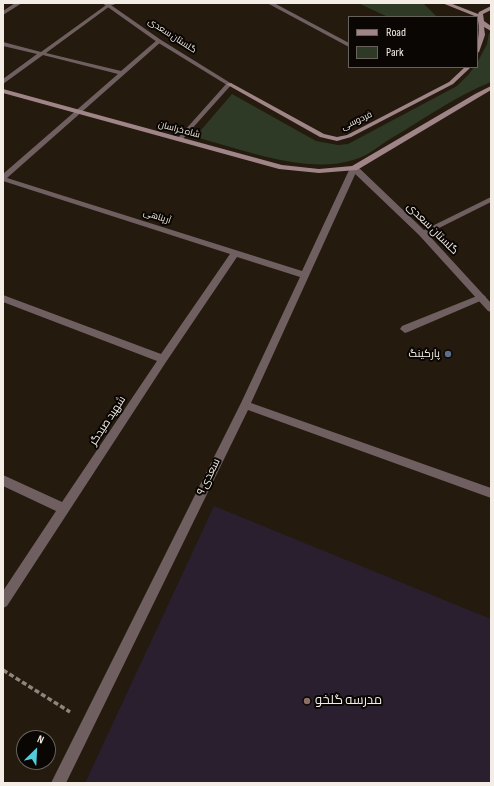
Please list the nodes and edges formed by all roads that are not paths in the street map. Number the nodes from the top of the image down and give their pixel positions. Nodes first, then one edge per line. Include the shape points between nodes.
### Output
1 (20, 3) edge
2 (115, 3) edge
3 (270, 3) edge
4 (445, 3) edge
5 (106, 4) edge
6 (491, 8) edge
7 (3, 13) edge
8 (472, 16) edge
9 (480, 20) junction
10 (491, 29) edge
11 (159, 41) junction
12 (3, 44) edge
13 (348, 44) edge
14 (478, 48) edge
15 (42, 54) junction
16 (467, 68) edge
17 (122, 73) junction
18 (3, 82) edge
19 (229, 84) junction
20 (491, 88) edge
21 (3, 92) edge
22 (77, 112) junction
23 (179, 140) junction
24 (354, 168) junction
25 (3, 178) edge
26 (491, 199) edge
27 (422, 233) junction
28 (235, 253) junction
29 (304, 275) junction
30 (482, 297) junction
31 (3, 298) edge
32 (491, 309) edge
33 (405, 329) dead end
34 (163, 359) junction
35 (245, 404) junction
36 (3, 480) edge
37 (491, 492) edge
38 (65, 509) junction
39 (3, 602) edge
40 (58, 783) edge

1 - 7 street
2 - 5 street
3 - 13 street
4 - 8 main road
5 - 11 street, گلستان سعدی
5 - 15 street
6 - 9 main road via 481,13
9 - 10 main road
9 - 14 main road via 482,35
11 - 17 street
11 - 19 street, گلستان سعدی
12 - 15 street
15 - 17 street
15 - 18 street
16 - 19 main road, فردوسی via 450,83 349,136 337,139 322,136
17 - 22 street
19 - 23 street
20 - 24 main road
21 - 22 main road, شاه خراسان
22 - 23 main road, شاه خراسان
22 - 25 street
23 - 24 main road, شاه خراسان via 282,167 319,171
24 - 27 street, گلستان سعدی
24 - 29 street, سعدی ۹
25 - 28 street, آرپناهی
26 - 27 street
27 - 30 street, گلستان سعدی
28 - 29 street, آرپناهی
28 - 34 street, شهید صیدگر
29 - 35 street, سعدی ۹
30 - 32 street, گلستان سعدی
30 - 33 street
31 - 34 street
34 - 38 street, شهید صیدگر
35 - 37 street
35 - 40 street, سعدی ۹
36 - 38 street
38 - 39 street, شهید صیدگر

